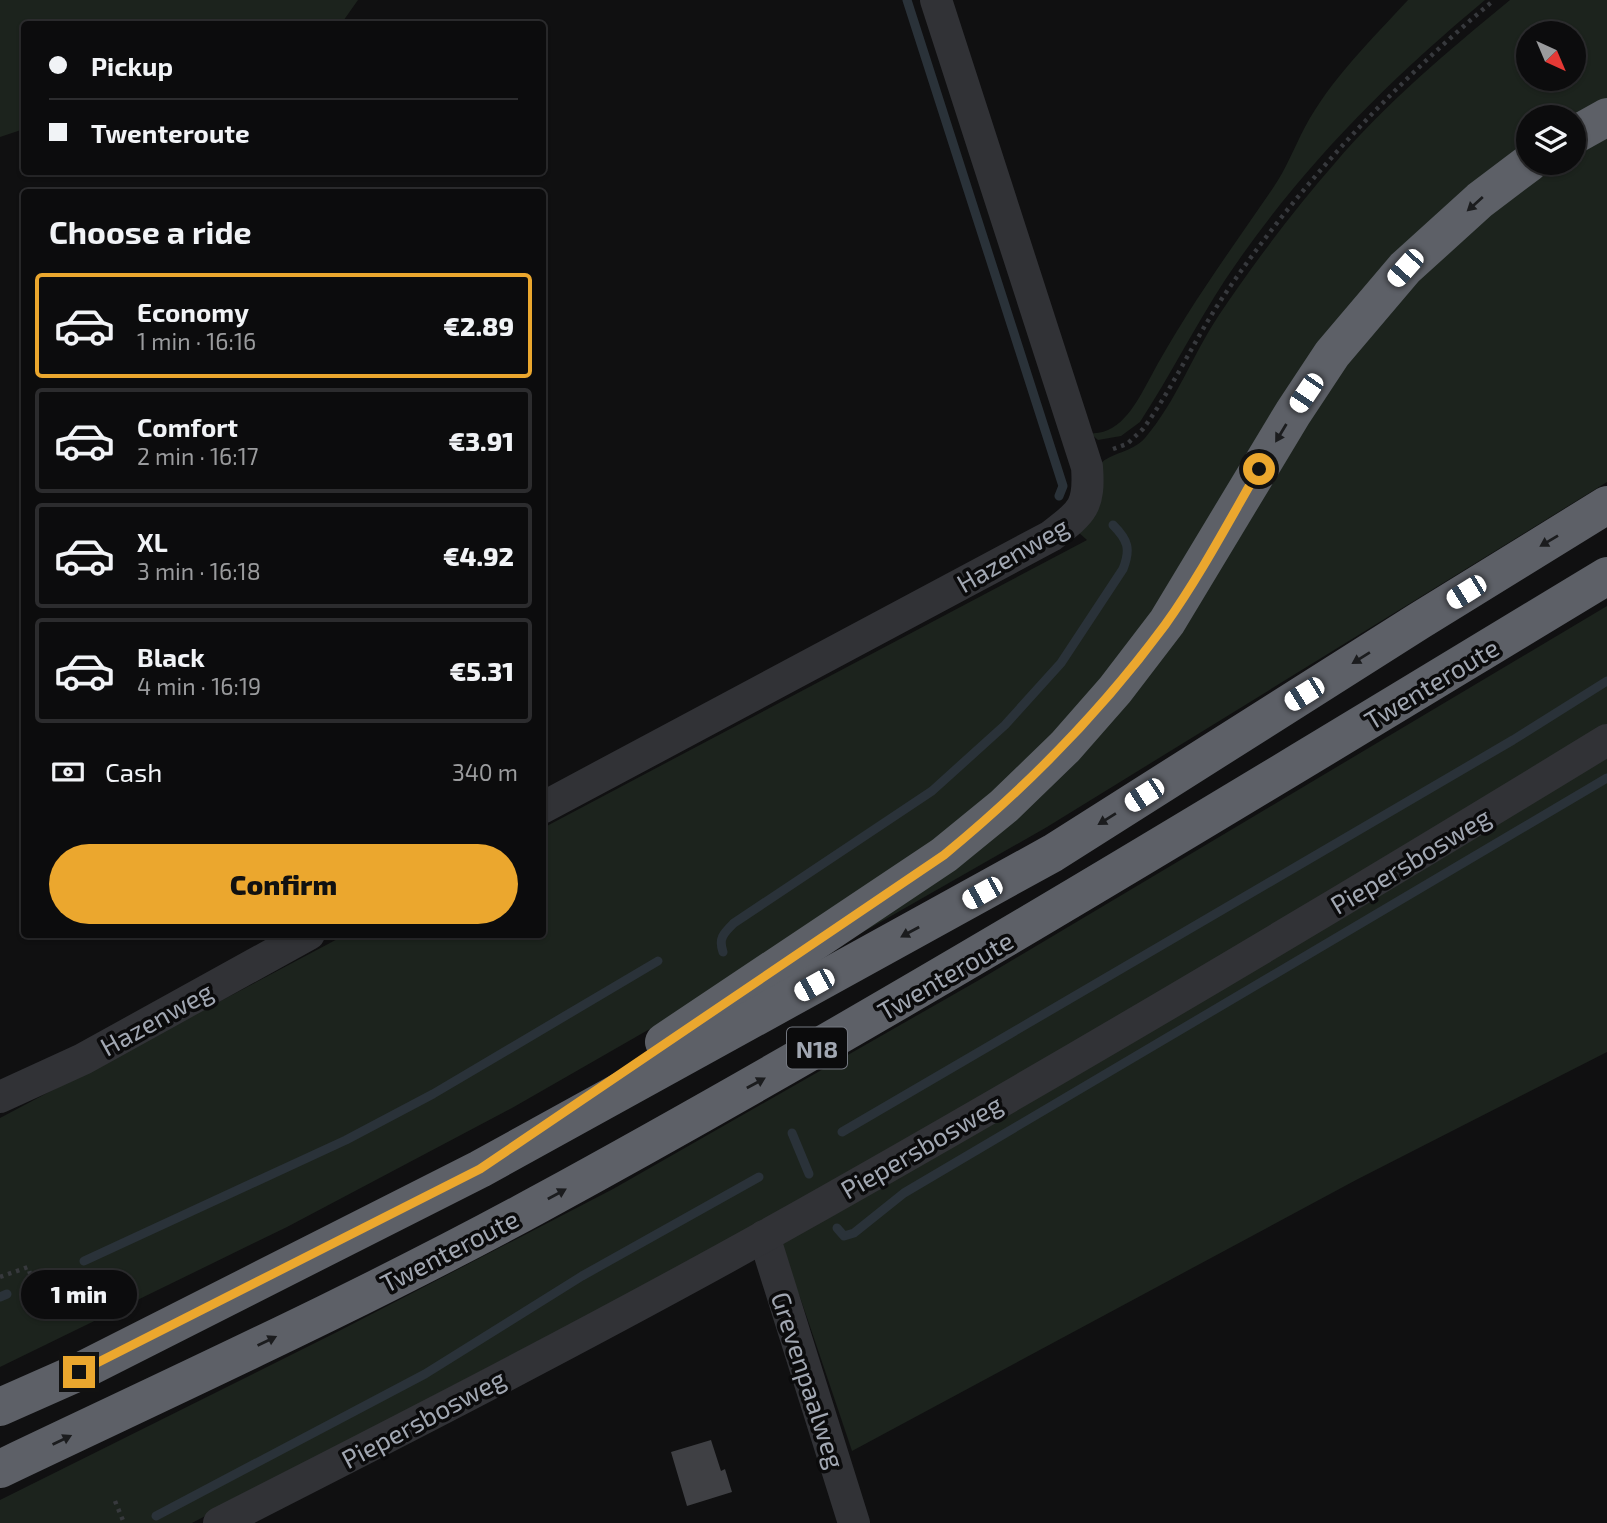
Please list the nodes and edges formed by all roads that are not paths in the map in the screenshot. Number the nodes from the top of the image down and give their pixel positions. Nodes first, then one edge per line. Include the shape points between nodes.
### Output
1 (936, 0) edge
2 (1607, 117) edge
3 (1586, 129) edge
4 (1516, 173) edge
5 (1607, 505) edge
6 (1607, 576) edge
7 (1607, 740) edge
8 (546, 806) edge
9 (302, 938) edge
10 (0, 1097) edge
11 (480, 1169) junction
12 (764, 1236) junction
13 (0, 1407) edge
14 (0, 1469) edge
15 (219, 1523) edge
16 (854, 1523) edge

1 - 8 street, Hazenweg via 1084,457 1089,494 1077,516 1051,536
2 - 3 highway
4 -> 11 highway, N18 via 1405,268 1364,314 1293,413 1167,622 1065,747 1004,806 884,898
5 -> 11 highway, Twenteroute / N18 via 1053,853
14 -> 6 highway, Twenteroute / N18 via 332,1310 546,1200 989,949
7 - 12 street, Piepersbosweg via 1344,901
9 - 10 street, Hazenweg via 83,1059
11 - 13 highway, Twenteroute / N18 via 79,1372
12 - 15 street, Piepersbosweg via 419,1422
12 - 16 street, Grevenpaalweg

